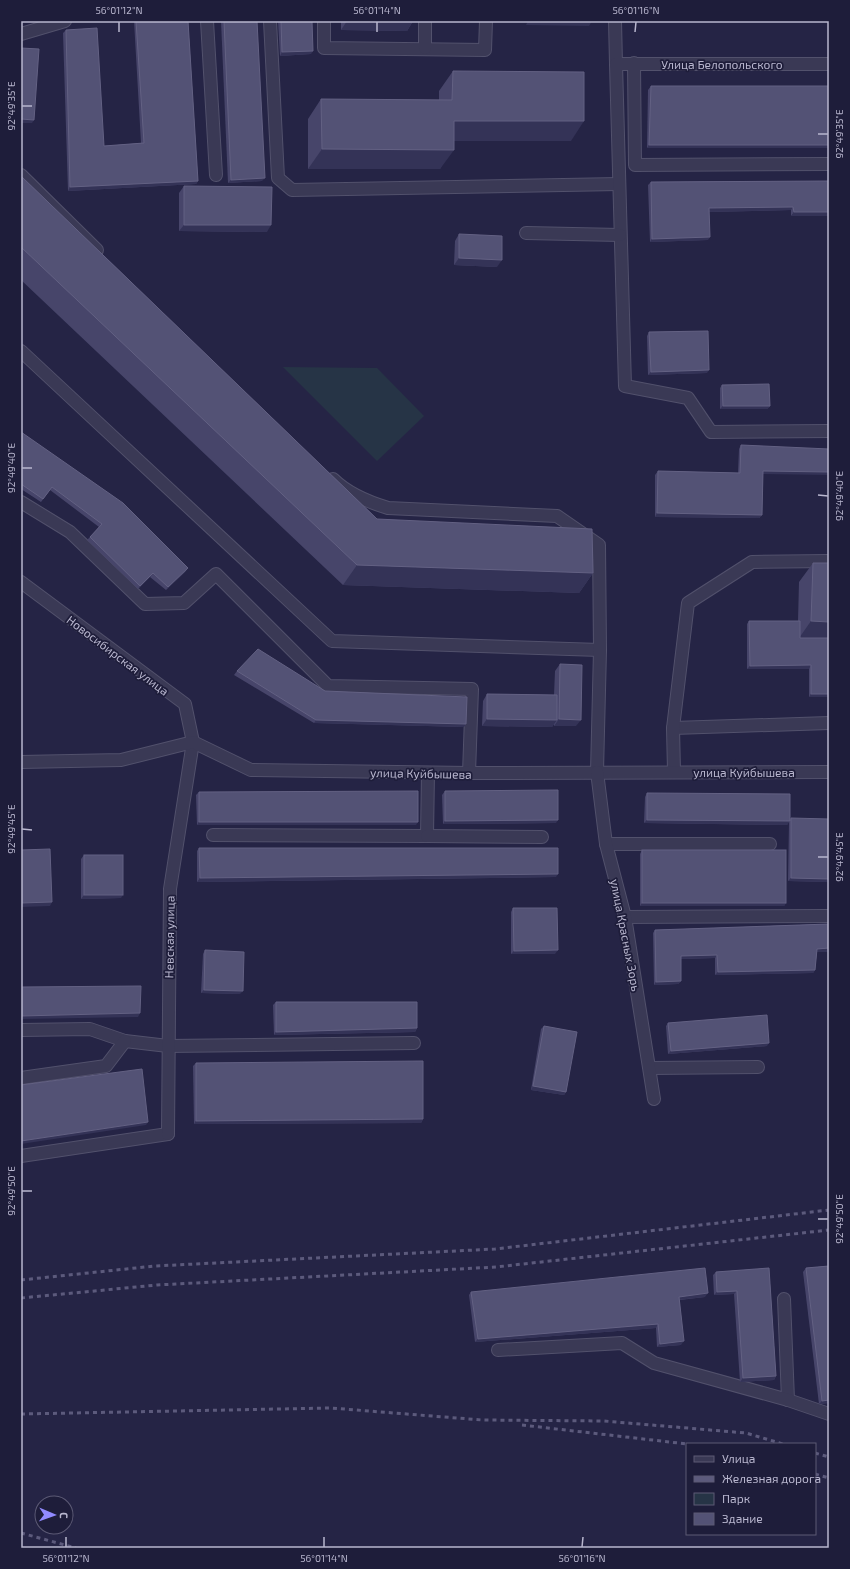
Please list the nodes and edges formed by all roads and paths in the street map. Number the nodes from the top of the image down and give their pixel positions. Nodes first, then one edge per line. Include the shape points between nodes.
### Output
1 (65, 21) edge
2 (207, 21) edge
3 (270, 21) edge
4 (324, 21) edge
5 (425, 21) edge
6 (486, 21) edge
7 (615, 21) edge
8 (21, 34) edge
9 (424, 48) junction
10 (634, 63) junction
11 (616, 64) junction
12 (829, 64) edge
13 (829, 164) edge
14 (21, 175) edge
15 (216, 175) dead end
16 (619, 184) junction
17 (526, 234) dead end
18 (620, 235) junction
19 (106, 258) edge
20 (21, 351) edge
21 (829, 431) edge
22 (322, 468) edge
23 (21, 502) edge
24 (829, 561) edge
25 (21, 582) edge
26 (600, 650) junction
27 (829, 723) edge
28 (673, 728) junction
29 (193, 742) junction
30 (21, 762) edge
31 (674, 771) junction
32 (597, 772) junction
33 (829, 772) edge
34 (428, 773) junction
35 (469, 773) junction
36 (213, 835) dead end
37 (427, 836) junction
38 (542, 837) dead end
39 (606, 844) junction
40 (770, 844) dead end
41 (829, 916) edge
42 (625, 917) junction
43 (21, 1030) edge
44 (125, 1042) junction
45 (414, 1043) dead end
46 (168, 1046) junction
47 (758, 1067) dead end
48 (650, 1068) junction
49 (21, 1078) edge
50 (654, 1099) dead end
51 (21, 1156) edge
52 (784, 1299) dead end
53 (498, 1350) dead end
54 (788, 1400) junction
55 (829, 1414) edge

1 - 8 street
2 - 15 street
3 - 16 street via 278,178 292,190
4 - 9 street via 324,48
5 - 9 street
6 - 9 street via 485,50
7 - 11 street
10 - 11 street, Улица Белопольского
10 - 12 street, Улица Белопольского
10 - 13 street via 635,165
11 - 16 street
14 - 19 street
16 - 18 street
17 - 18 street
18 - 21 street via 625,386 688,398 710,432
20 - 26 street via 332,642
22 - 26 street, улица Красных Зорь via 339,485 368,502 388,508 557,516 599,545
23 - 35 street via 70,532 145,604 184,603 216,574 328,686 472,689
24 - 28 street via 752,562 688,603
25 - 29 street, Новосибирская улица via 184,704
26 - 32 street, улица Красных Зорь
27 - 28 street
28 - 31 street
29 - 30 street via 121,760
29 - 34 street, улица Куйбышева via 251,770
29 - 46 street, Невская улица via 170,889
31 - 32 street, улица Куйбышева
31 - 33 street, улица Куйбышева
32 - 35 street, улица Куйбышева
32 - 39 street, улица Красных Зорь
34 - 35 street, улица Куйбышева
34 - 37 street
36 - 37 street
37 - 38 street
39 - 40 street
39 - 42 street, улица Красных Зорь
41 - 42 street
42 - 48 street, улица Красных Зорь
43 - 44 street via 90,1029
44 - 46 street
44 - 49 street via 106,1066
45 - 46 street
46 - 51 street, Невская улица via 168,1134
47 - 48 street
48 - 50 street, улица Красных Зорь
52 - 54 street
53 - 54 street via 622,1343 654,1363
54 - 55 street

